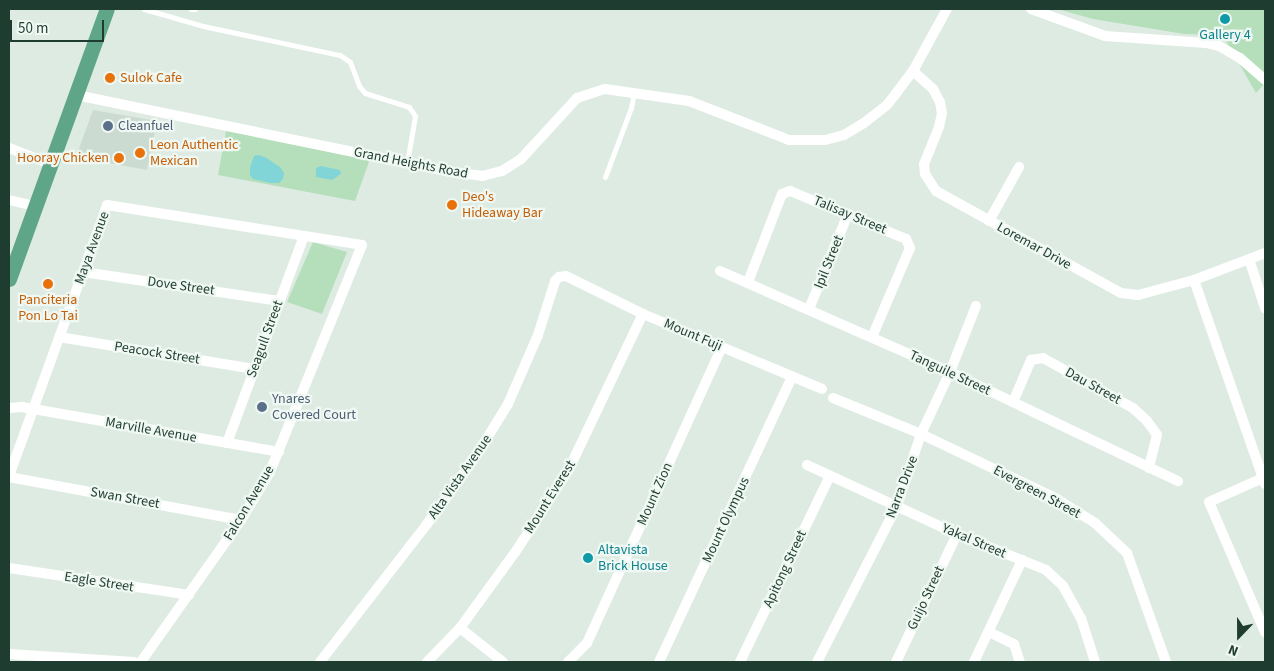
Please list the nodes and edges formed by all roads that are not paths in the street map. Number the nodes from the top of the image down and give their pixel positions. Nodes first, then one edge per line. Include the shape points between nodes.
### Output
1 (107, 9) edge
2 (144, 9) edge
3 (191, 9) edge
4 (195, 9) edge
5 (947, 9) edge
6 (1031, 9) edge
7 (913, 71) junction
8 (1265, 80) edge
9 (634, 92) junction
10 (76, 95) junction
11 (9, 148) edge
12 (407, 163) junction
13 (51, 164) junction
14 (1019, 167) dead end
15 (605, 177) dead end
16 (9, 200) edge
17 (35, 206) junction
18 (848, 214) junction
19 (989, 221) junction
20 (304, 236) junction
21 (362, 245) joint
22 (1265, 253) edge
23 (1249, 259) junction
24 (720, 271) dead end
25 (83, 272) junction
26 (566, 276) joint
27 (9, 279) edge
28 (1194, 280) junction
29 (748, 282) junction
30 (280, 301) junction
31 (976, 306) dead end
32 (1265, 308) edge
33 (810, 309) junction
34 (643, 314) junction
35 (59, 337) junction
36 (872, 337) junction
37 (722, 347) junction
38 (254, 370) junction
39 (950, 372) junction
40 (792, 377) junction
41 (822, 389) dead end
42 (833, 398) dead end
43 (9, 400) edge
44 (1013, 402) junction
45 (9, 408) edge
46 (28, 408) junction
47 (921, 434) junction
48 (227, 443) junction
49 (279, 452) junction
50 (807, 465) dead end
51 (1149, 468) junction
52 (830, 476) junction
53 (9, 477) edge
54 (1264, 479) edge
55 (1178, 481) dead end
56 (897, 506) junction
57 (241, 520) junction
58 (957, 534) junction
59 (1022, 560) junction
60 (9, 568) edge
61 (189, 595) junction
62 (460, 628) junction
63 (989, 632) junction
64 (1265, 632) edge
65 (13, 657) edge
66 (821, 661) edge
67 (134, 662) edge
68 (141, 662) edge
69 (320, 662) edge
70 (428, 662) edge
71 (502, 662) edge
72 (568, 662) edge
73 (659, 662) edge
74 (740, 662) edge
75 (896, 662) edge
76 (974, 662) edge
77 (1020, 662) edge
78 (1095, 662) edge
79 (1166, 662) edge

1 - 10 main road
2 - 12 lane via 203,26 340,55 350,62 365,93 409,107 415,116
3 - 4 lane
5 - 7 street, Grand Heights Road
6 - 8 street via 1105,36 1220,46
7 - 9 street, Grand Heights Road via 886,105 864,123 844,135 825,140 789,140 689,101
7 - 19 street, Loremar Drive via 933,89 942,114 924,164 930,184 936,191
9 - 12 street, Grand Heights Road via 605,89 577,98 521,159 502,171 482,176
9 - 15 lane
10 - 12 street, Grand Heights Road
10 - 13 main road
11 - 13 street
13 - 17 main road
14 - 19 street
16 - 17 street
17 - 27 main road
18 - 29 street, Talisay Street via 790,190 782,194
18 - 33 street, Ipil Street
18 - 36 street, Talisay Street via 910,243
19 - 28 street, Loremar Drive via 1121,293 1138,295
20 - 21 street, Maya Avenue
20 - 25 street, Maya Avenue via 107,205
20 - 30 street, Seagull Street
21 - 49 street, Falcon Avenue
22 - 23 street, Loremar Drive
23 - 28 street, Loremar Drive
23 - 32 street
24 - 29 street, Tanguile Street
25 - 30 street, Dove Street
25 - 35 street, Maya Avenue
26 - 34 street, Mount Fuji
26 - 69 street, Alta Vista Avenue via 555,281 538,335 508,404 476,456
28 - 54 street
29 - 33 street, Tanguile Street
30 - 38 street, Seagull Street
31 - 39 street, Narra Drive
33 - 36 street, Tanguile Street
34 - 37 street, Mount Fuji
34 - 62 street, Mount Everest via 568,471
35 - 38 street, Peacock Street
35 - 46 street, Maya Avenue
36 - 39 street, Tanguile Street
37 - 40 street, Mount Fuji
37 - 72 street, Mount Zion via 587,644
38 - 48 street, Seagull Street
39 - 44 street, Tanguile Street
39 - 47 street, Narra Drive
40 - 41 street, Mount Fuji
40 - 73 street, Mount Olympus
42 - 47 street, Evergreen Street
43 - 46 street, Marville Avenue
44 - 51 street, Tanguile Street
44 - 51 street, Dau Street via 1030,360 1044,358 1133,408 1147,421 1157,435
45 - 46 street, Marville Avenue
46 - 48 street, Marville Avenue
46 - 53 street, Maya Avenue
47 - 56 street, Narra Drive
47 - 79 street, Evergreen Street via 1057,500 1111,536 1127,553
48 - 49 street, Marville Avenue
49 - 57 street, Falcon Avenue
50 - 52 street, Yakal Street
51 - 55 street, Tanguile Street
52 - 56 street, Yakal Street
52 - 74 street, Apitong Street
53 - 57 street, Swan Street
54 - 64 street via 1209,502
56 - 58 street, Yakal Street
56 - 66 street, Narra Drive
57 - 61 street, Falcon Avenue
58 - 59 street, Yakal Street
58 - 75 street, Guijo Street
59 - 63 street
59 - 78 street, Yakal Street via 1046,570 1063,586 1081,618
60 - 61 street, Eagle Street
61 - 68 street, Falcon Avenue
62 - 70 street, Mount Everest
62 - 71 street
63 - 76 street
63 - 77 street via 1014,644
65 - 67 street

